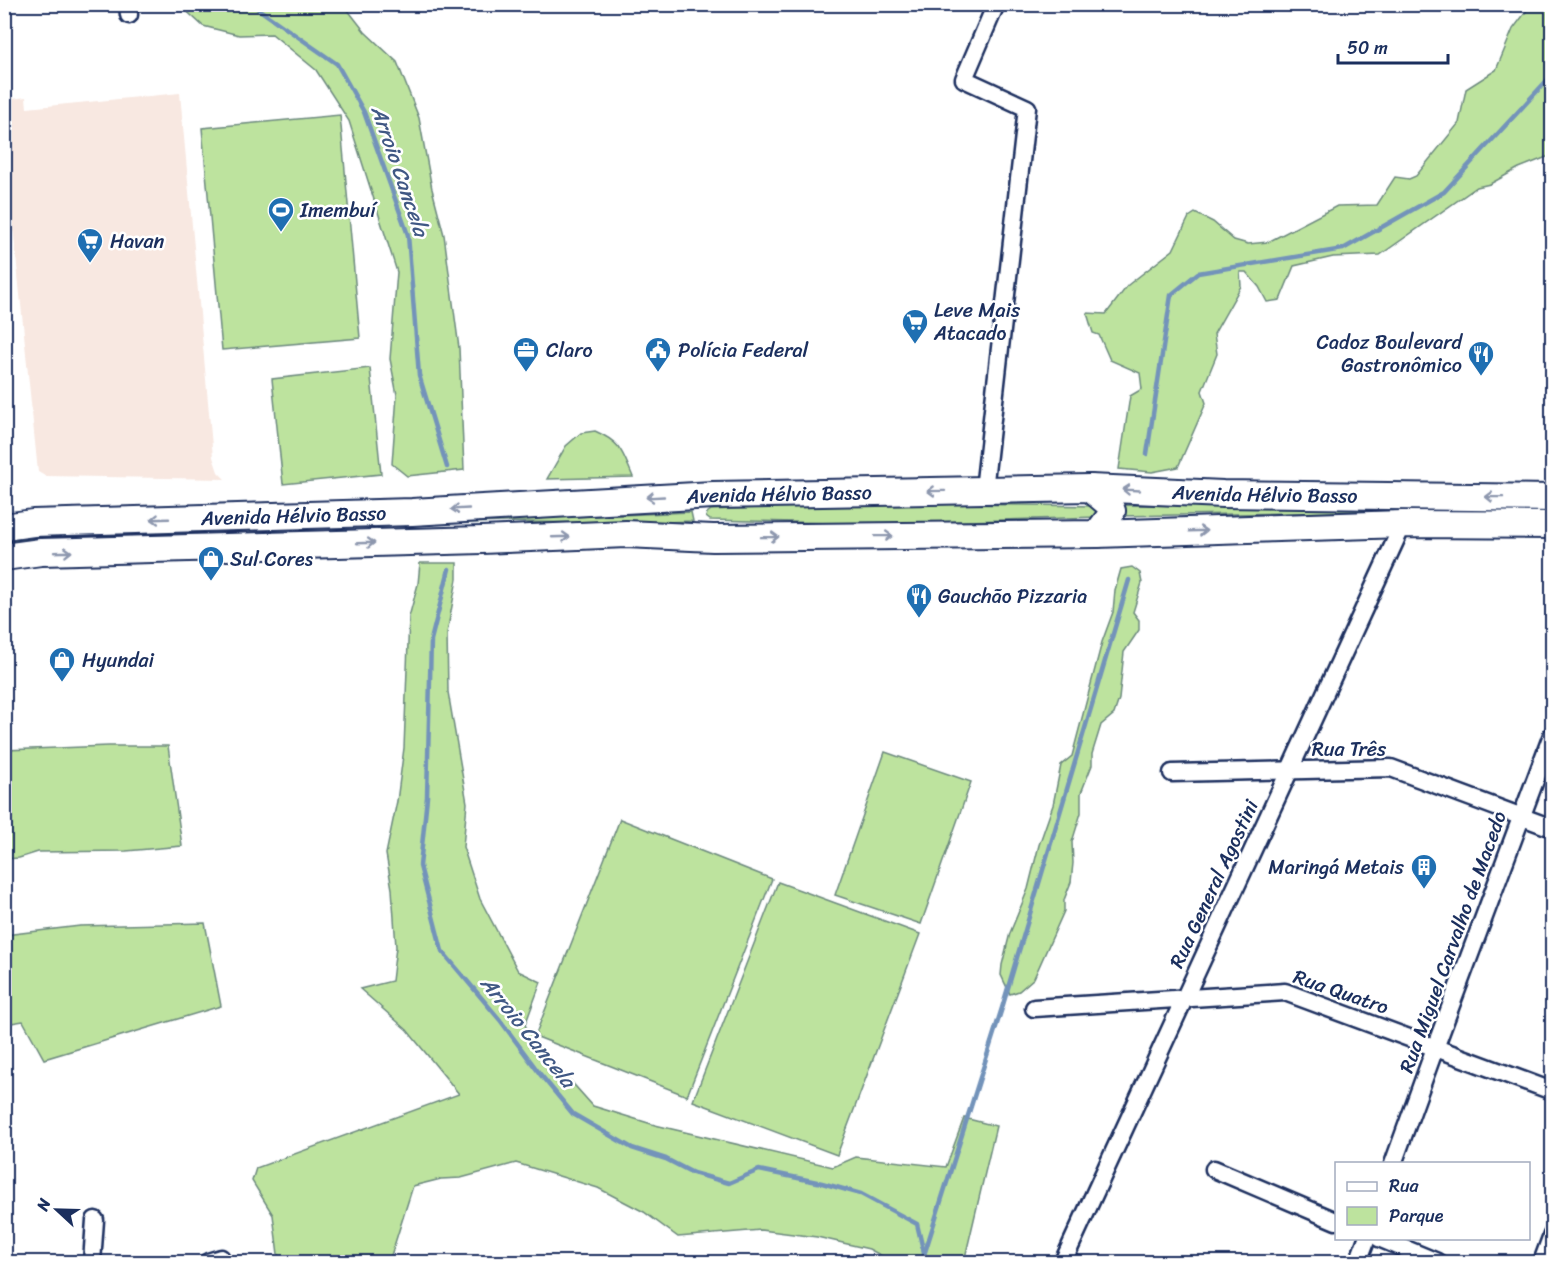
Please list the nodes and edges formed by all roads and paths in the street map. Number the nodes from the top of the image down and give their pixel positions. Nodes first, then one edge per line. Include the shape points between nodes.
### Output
1 (996, 4) edge
2 (1090, 488) junction
3 (984, 490) junction
4 (713, 495) junction
5 (1552, 498) edge
6 (1403, 524) junction
7 (1552, 525) edge
8 (4, 527) edge
9 (1097, 534) junction
10 (714, 538) junction
11 (4, 557) edge
12 (1552, 735) edge
13 (1289, 771) junction
14 (1172, 773) dead end
15 (1522, 817) junction
16 (1552, 828) edge
17 (1185, 998) junction
18 (1034, 1008) dead end
19 (1435, 1047) junction
20 (1552, 1091) edge
21 (1395, 1162) edge
22 (1214, 1169) dead end
23 (95, 1220) dead end
24 (1335, 1221) edge
25 (1552, 1234) edge
26 (1366, 1240) edge
27 (1381, 1240) edge
28 (92, 1263) edge
29 (1063, 1263) edge
30 (1358, 1263) edge
31 (1437, 1263) edge
32 (1542, 1263) edge

1 - 3 street via 964,79 1027,108
2 - 3 main road, Avenida Hélvio Basso
5 -> 2 main road, Avenida Hélvio Basso via 1200,494
2 - 9 main road via 1112,511
3 -> 4 main road, Avenida Hélvio Basso
4 -> 8 main road, Avenida Hélvio Basso via 412,512
4 - 10 main road via 700,515
6 - 7 main road, Avenida Hélvio Basso
9 -> 6 main road, Avenida Hélvio Basso
6 - 13 street, Rua General Agostini
10 -> 9 main road, Avenida Hélvio Basso
11 -> 10 main road, Avenida Hélvio Basso via 41,552 626,534
12 - 15 street, Rua Miguel Carvalho de Macedo
13 - 14 street, Rua Três
13 - 15 street, Rua Três via 1391,768
13 - 17 street, Rua General Agostini
15 - 16 street, Rua Três
15 - 19 street, Rua Miguel Carvalho de Macedo
17 - 18 street, Rua Quatro
17 - 19 street, Rua Quatro via 1285,992
17 - 29 street, Rua General Agostini
19 - 20 street, Rua Quatro
19 - 21 street, Rua Miguel Carvalho de Macedo
22 - 24 street
23 - 28 street
25 - 32 street
26 - 30 street
27 - 31 street

